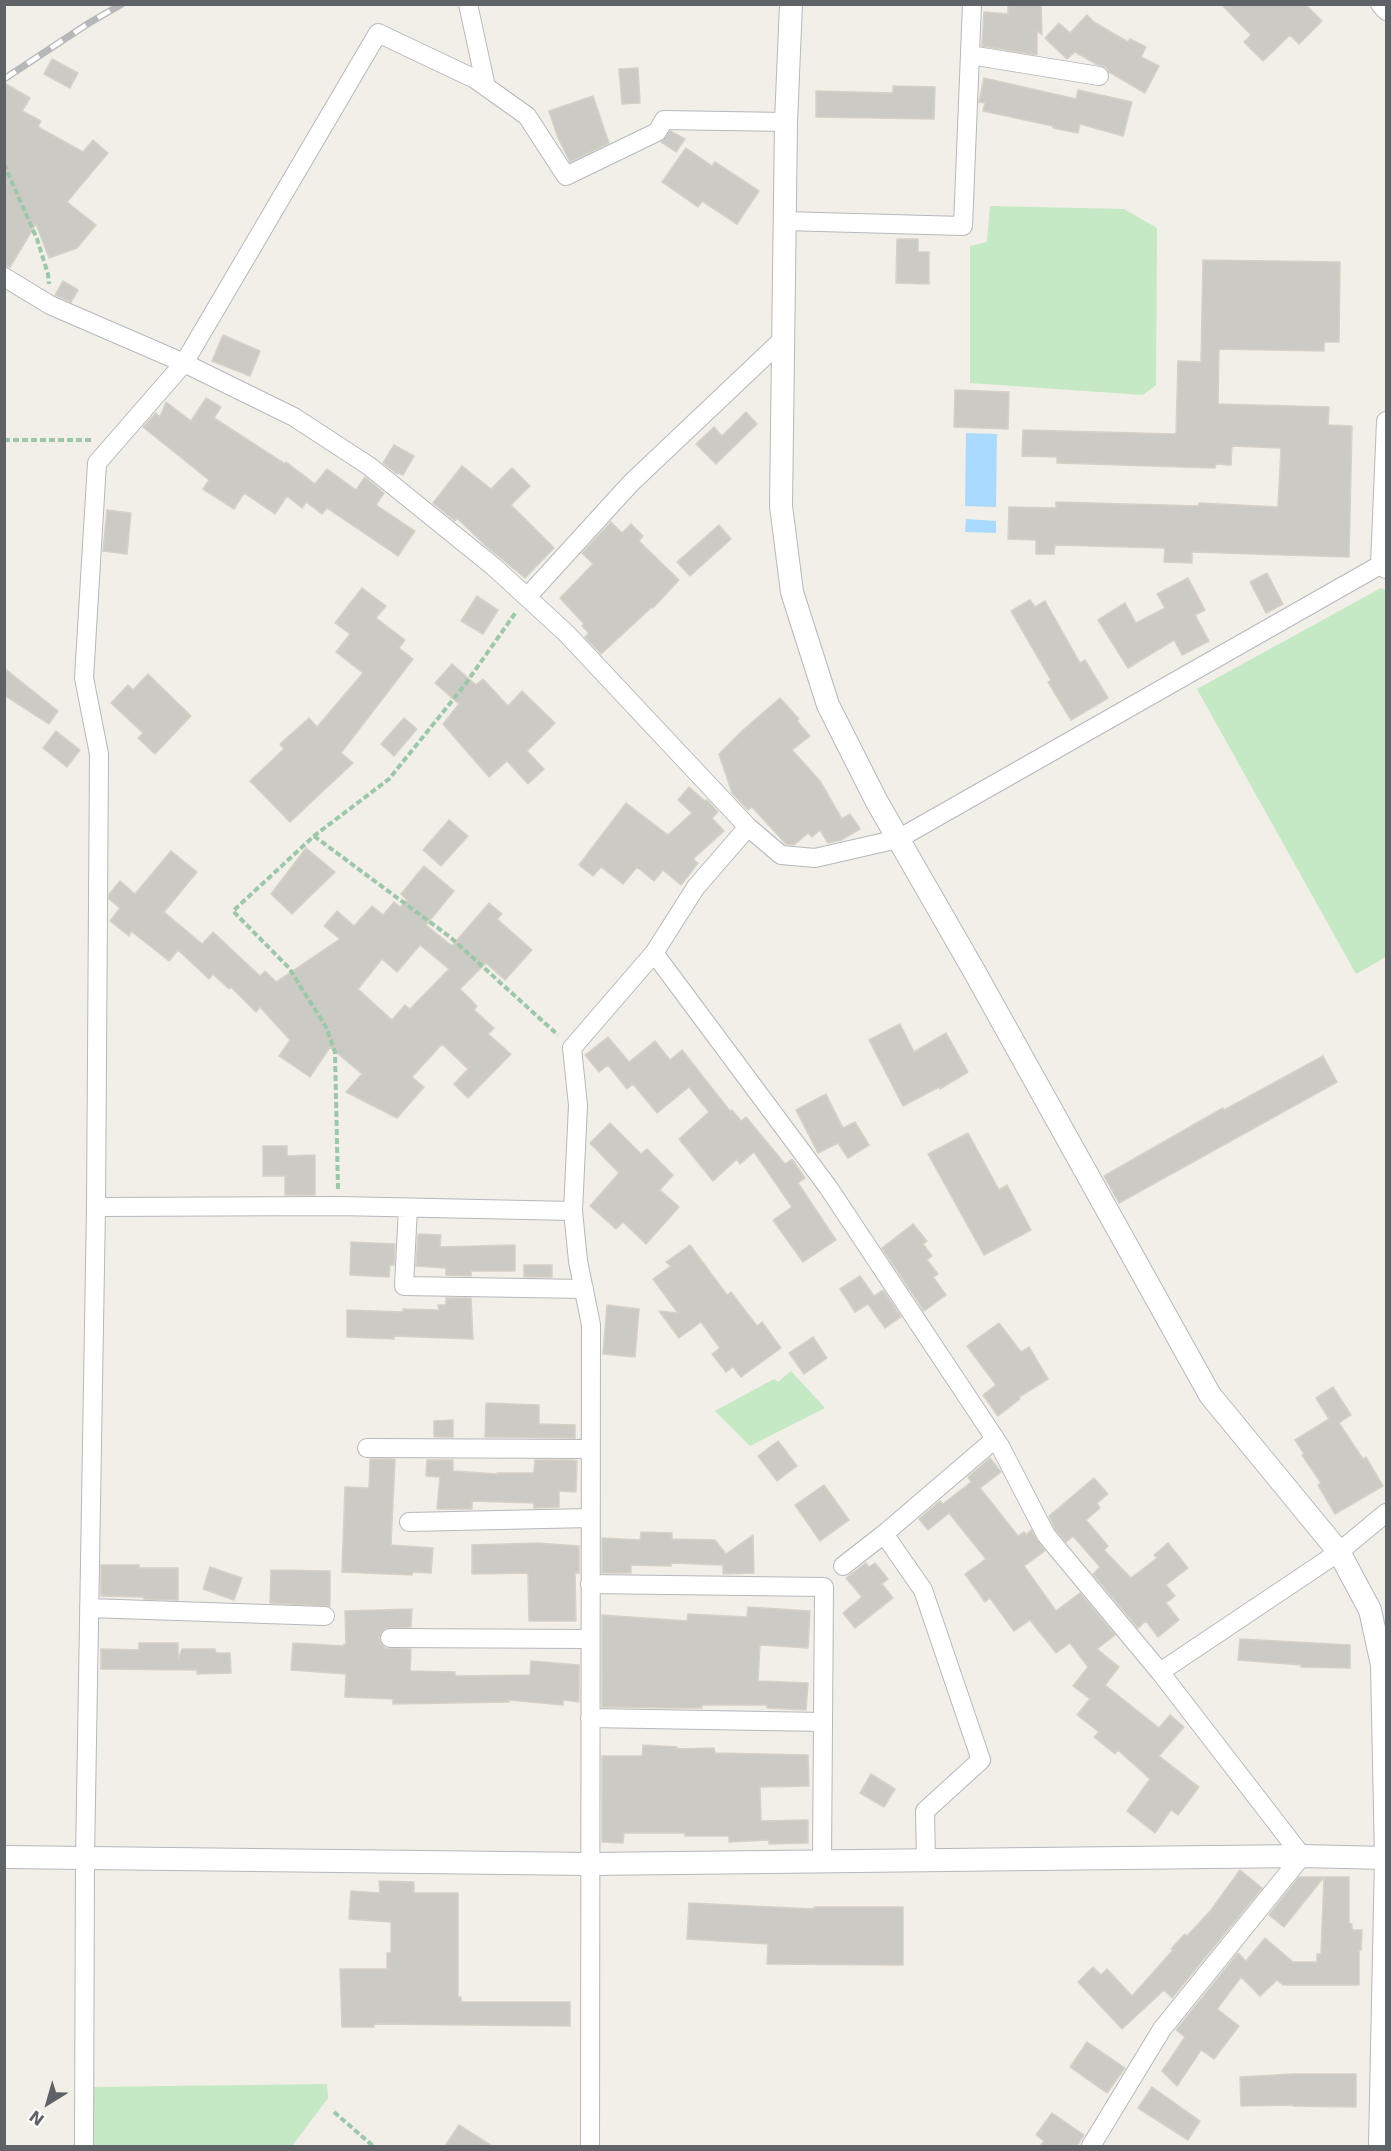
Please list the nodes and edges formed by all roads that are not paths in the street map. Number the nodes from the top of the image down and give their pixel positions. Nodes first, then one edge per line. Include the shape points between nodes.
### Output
1 (468, 4) edge
2 (791, 4) edge
3 (972, 4) edge
4 (1380, 4) edge
5 (1386, 11) edge
6 (970, 55) junction
7 (1099, 76) dead end
8 (486, 87) junction
9 (786, 122) junction
10 (784, 221) junction
11 (4, 277) edge
12 (782, 340) junction
13 (183, 363) junction
14 (1386, 421) edge
15 (1383, 567) edge
16 (527, 597) junction
17 (748, 827) junction
18 (898, 839) junction
19 (654, 953) junction
20 (96, 1207) junction
21 (408, 1208) junction
22 (573, 1211) junction
23 (584, 1289) junction
24 (995, 1438) junction
25 (367, 1448) dead end
26 (590, 1449) junction
27 (1386, 1513) edge
28 (590, 1518) junction
29 (409, 1522) dead end
30 (884, 1534) junction
31 (1339, 1552) junction
32 (843, 1566) dead end
33 (590, 1584) junction
34 (89, 1608) junction
35 (325, 1616) dead end
36 (390, 1638) dead end
37 (590, 1639) junction
38 (1160, 1672) junction
39 (590, 1718) junction
40 (823, 1722) junction
41 (1302, 1856) junction
42 (4, 1857) edge
43 (1386, 1858) edge
44 (85, 1859) junction
45 (926, 1860) junction
46 (822, 1862) junction
47 (590, 1864) junction
48 (84, 2146) edge
49 (590, 2146) edge
50 (1092, 2146) edge
51 (1380, 2146) edge

1 - 8 street
2 - 9 street
3 - 6 street
4 - 5 street
6 - 7 street
6 - 10 street via 963,226
8 - 9 street via 527,116 566,176 657,132 664,120
8 - 13 street via 378,33
9 - 10 street
10 - 12 street
11 - 13 street via 50,305
12 - 16 street via 631,483
12 - 18 street via 781,506 792,592 828,705
13 - 16 street via 294,417 369,466
13 - 20 street via 97,463 84,678 99,754
14 - 15 street
15 - 18 street
16 - 17 street via 628,697
17 - 18 street via 782,855 815,858
17 - 19 street via 696,887
18 - 31 street via 1209,1395
19 - 22 street via 572,1048 578,1105
19 - 24 street via 828,1187
20 - 21 street
20 - 34 street
21 - 22 street
21 - 23 street via 404,1286
22 - 23 street
23 - 26 street via 591,1325
24 - 30 street
24 - 38 street via 1046,1535
25 - 26 street
26 - 28 street
27 - 31 street
28 - 29 street
28 - 33 street
30 - 32 street
30 - 45 street via 923,1590 981,1760 925,1811
31 - 38 street
31 - 43 street via 1370,1610 1382,1665
33 - 37 street
33 - 40 street via 824,1587
34 - 35 street
34 - 44 street
36 - 37 street
37 - 39 street
38 - 41 street
39 - 40 street
39 - 47 street
40 - 46 street
41 - 43 street
41 - 45 street
41 - 50 street via 1162,2029
42 - 44 street
43 - 51 street
44 - 47 street
44 - 48 street
45 - 46 street
46 - 47 street
47 - 49 street

